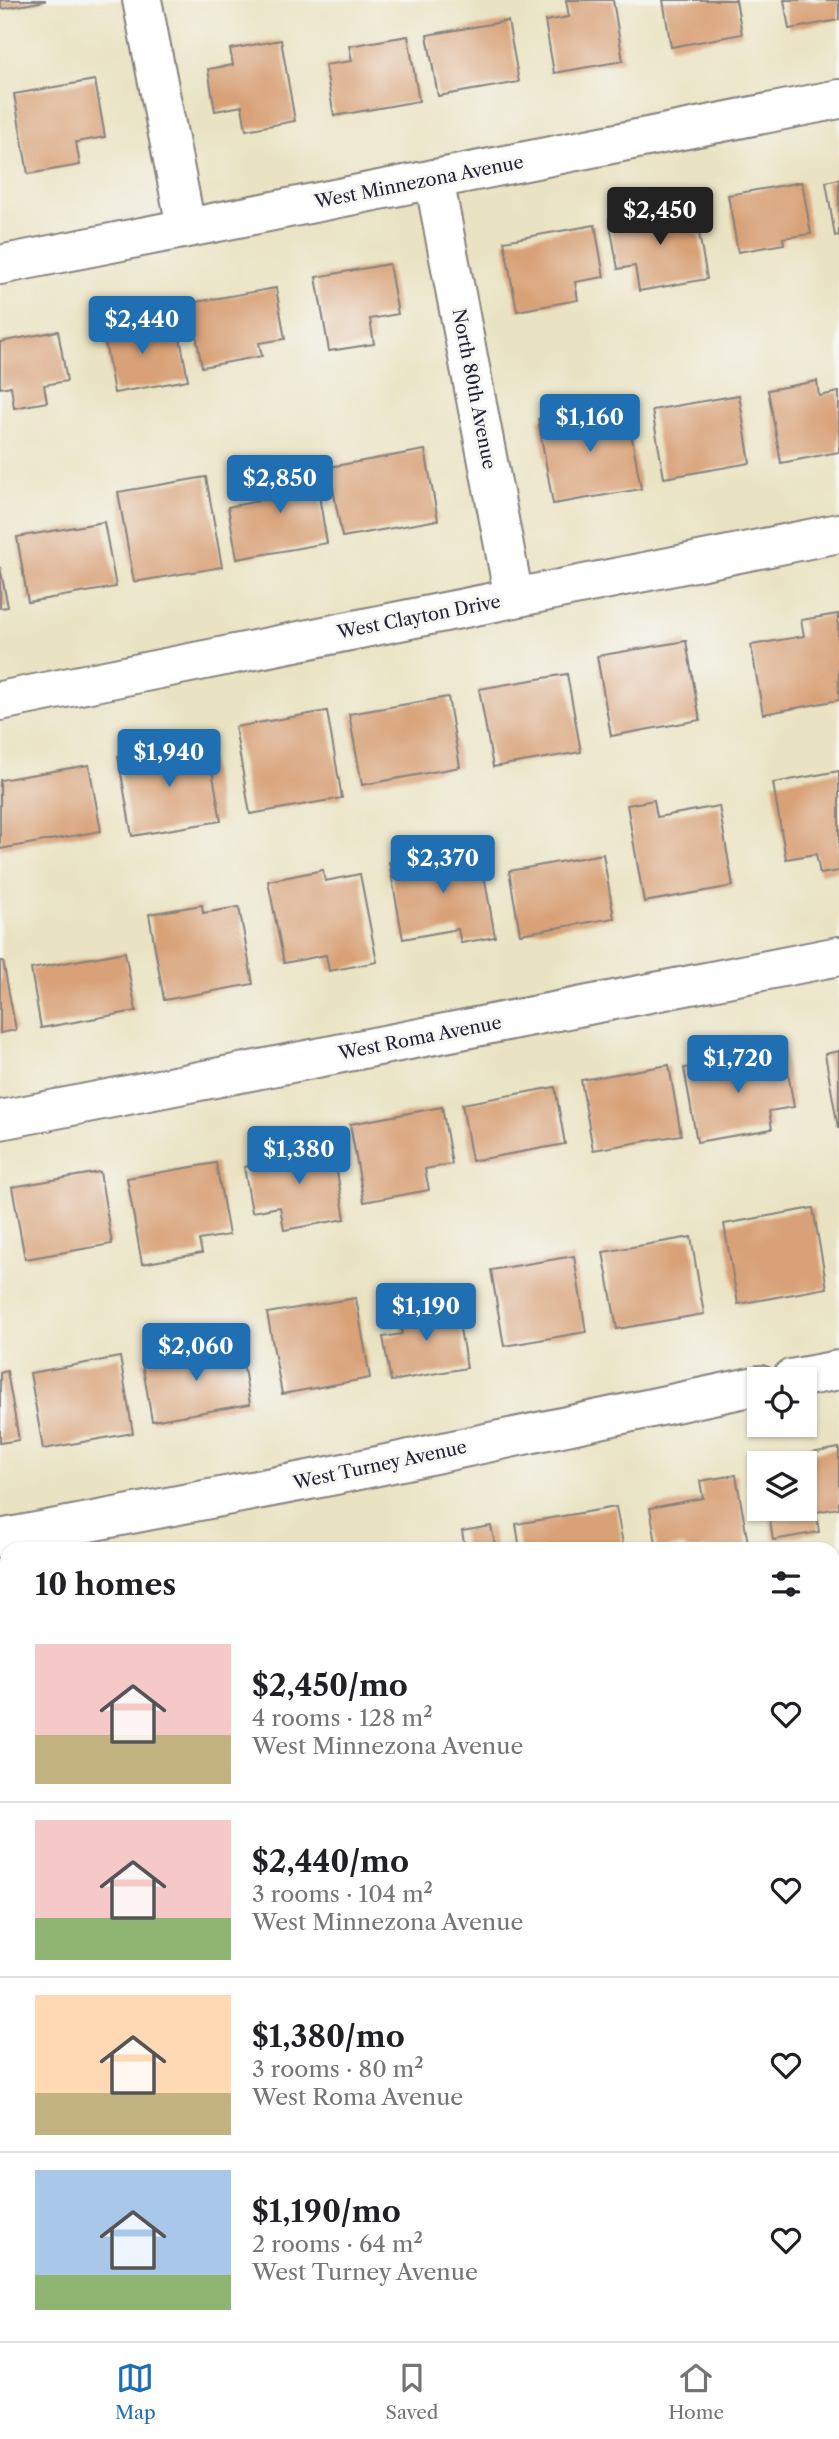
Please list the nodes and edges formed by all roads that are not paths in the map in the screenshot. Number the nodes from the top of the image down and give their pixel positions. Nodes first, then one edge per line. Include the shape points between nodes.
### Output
1 (142, 0) edge
2 (839, 99) edge
3 (434, 179) junction
4 (186, 227) junction
5 (0, 265) edge
6 (839, 533) edge
7 (514, 598) junction
8 (0, 701) edge
9 (839, 956) edge
10 (0, 1120) edge
11 (839, 1370) edge
12 (817, 1374) edge
13 (747, 1388) edge
14 (0, 1539) edge

1 - 4 street
2 - 3 street, West Minnezona Avenue
3 - 4 street, West Minnezona Avenue
3 - 7 street, North 80th Avenue
4 - 5 street, West Minnezona Avenue
6 - 7 street, West Clayton Drive
7 - 8 street, West Clayton Drive
9 - 10 street, West Roma Avenue
11 - 12 street
13 - 14 street, West Turney Avenue via 335,1475

